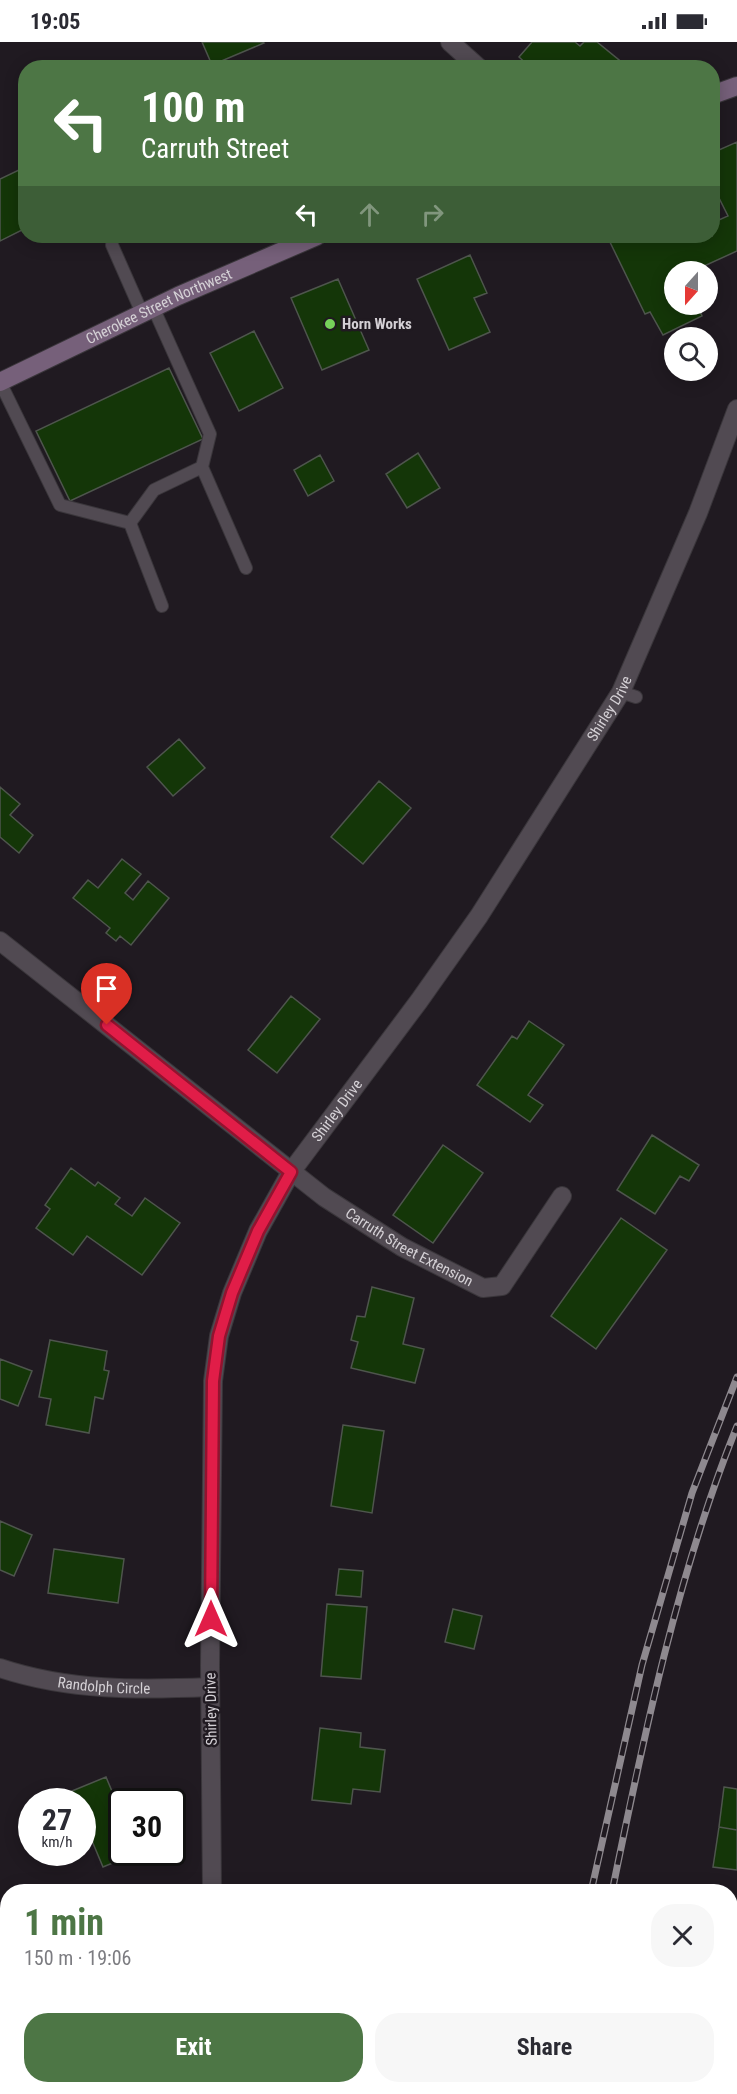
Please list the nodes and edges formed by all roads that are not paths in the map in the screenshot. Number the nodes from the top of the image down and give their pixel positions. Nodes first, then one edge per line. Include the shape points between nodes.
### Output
1 (455, 44) edge
2 (470, 60) edge
3 (737, 86) edge
4 (720, 92) edge
5 (301, 243) edge
6 (112, 245) dead end
7 (148, 310) junction
8 (0, 382) edge
9 (737, 409) edge
10 (202, 467) junction
11 (130, 523) junction
12 (246, 568) dead end
13 (162, 606) dead end
14 (0, 941) edge
15 (291, 1172) junction
16 (562, 1196) dead end
17 (0, 1668) edge
18 (210, 1687) junction
19 (212, 1884) edge

1 - 2 street
3 - 4 main road
5 - 7 main road, Cherokee Street Northwest
6 - 7 lane
7 - 8 main road, Cherokee Street Northwest
7 - 10 lane via 210,434
8 - 11 lane via 60,505
9 - 15 street, Shirley Drive via 663,614 629,695 420,1001
10 - 11 lane via 154,490
10 - 12 lane
11 - 13 lane
14 - 15 street
15 - 16 street, Carruth Street Extension via 402,1247 483,1288 502,1286
15 - 18 street, Shirley Drive via 258,1231 219,1336 213,1381
17 - 18 street, Randolph Circle via 67,1684 108,1688
18 - 19 street, Shirley Drive

